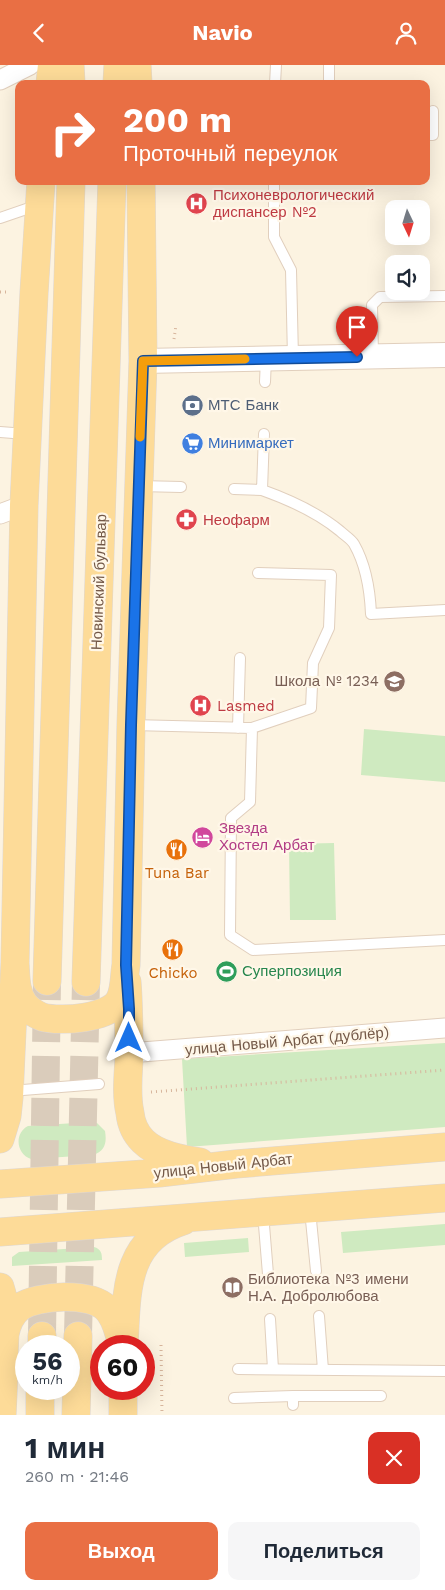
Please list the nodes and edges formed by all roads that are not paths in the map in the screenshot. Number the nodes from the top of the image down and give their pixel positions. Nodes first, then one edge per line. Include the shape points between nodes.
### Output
1 (30, 65) edge
2 (52, 65) edge
3 (70, 65) edge
4 (118, 65) edge
5 (137, 65) edge
6 (276, 65) edge
7 (329, 65) edge
8 (0, 80) edge
9 (50, 80) edge
10 (71, 80) edge
11 (117, 80) edge
12 (138, 80) edge
13 (276, 80) edge
14 (329, 80) edge
15 (433, 111) dead end
16 (430, 135) edge
17 (71, 185) edge
18 (112, 185) edge
19 (141, 185) edge
20 (274, 185) edge
21 (40, 193) edge
22 (0, 218) edge
23 (445, 296) edge
24 (445, 355) edge
25 (373, 356) junction
26 (266, 358) junction
27 (293, 358) junction
28 (143, 361) junction
29 (265, 382) dead end
30 (0, 432) edge
31 (264, 434) dead end
32 (27, 435) junction
33 (138, 486) junction
34 (182, 487) dead end
35 (234, 489) dead end
36 (262, 490) junction
37 (12, 509) edge
38 (258, 573) dead end
39 (445, 611) edge
40 (240, 658) dead end
41 (131, 725) junction
42 (238, 728) junction
43 (252, 728) junction
44 (445, 940) edge
45 (15, 963) junction
46 (126, 965) junction
47 (47, 981) tunnel mouth
48 (86, 982) tunnel mouth
49 (445, 1028) edge
50 (129, 1053) junction
51 (99, 1083) dead end
52 (9, 1091) junction
53 (0, 1139) edge
54 (445, 1147) edge
55 (236, 1164) junction
56 (0, 1184) edge
57 (445, 1198) edge
58 (310, 1209) junction
59 (263, 1212) junction
60 (203, 1216) junction
61 (0, 1232) edge
62 (316, 1271) dead end
63 (268, 1274) dead end
64 (0, 1287) edge
65 (319, 1315) dead end
66 (270, 1319) dead end
67 (5, 1334) junction
68 (119, 1335) edge
69 (124, 1335) edge
70 (238, 1369) dead end
71 (273, 1369) junction
72 (323, 1370) junction
73 (445, 1371) edge
74 (380, 1396) dead end
75 (234, 1398) dead end
76 (40, 1400) edge
77 (76, 1400) edge
78 (123, 1400) edge
79 (2, 1415) edge
80 (40, 1415) edge
81 (76, 1415) edge
82 (123, 1415) edge

1 - 8 street
2 - 9 main road
3 - 10 main road
4 - 11 main road
5 - 12 main road
6 - 13 lane
7 - 14 lane
15 - 16 lane via 433,135
17 - 47 main road
18 - 48 main road, Новинский бульвар
19 - 28 main road
20 - 27 lane via 274,237 291,271
21 - 22 lane
21 - 32 main road
23 - 25 lane via 380,297 372,305
24 - 25 street
25 - 27 street
26 - 27 street
26 - 28 street
26 - 29 lane
28 - 33 main road
30 - 32 lane
31 - 36 lane
32 - 37 main road
33 - 34 lane
33 - 41 main road
35 - 36 lane
36 - 39 lane via 325,518 353,543 370,592 371,614
37 - 45 main road
38 - 43 lane via 331,575 329,628 313,663 311,707
40 - 42 lane
41 - 42 lane
41 - 46 main road
42 - 43 lane
43 - 44 lane via 250,802 231,818 230,935 253,950
45 - 46 main road via 18,991 25,1005 41,1016 54,1019 98,1015 115,1006 122,993
45 - 52 main road
46 - 50 main road
49 - 50 street, улица Новый Арбат (дублёр)
50 - 55 main road via 129,1111 136,1133 143,1141 171,1156 198,1162
51 - 52 lane
52 - 53 main road
54 - 55 main road, улица Новый Арбат
55 - 56 main road, улица Новый Арбат
57 - 58 main road
58 - 59 main road
58 - 62 lane
59 - 60 main road
59 - 63 lane
60 - 61 main road
60 - 69 main road via 171,1225 153,1237 140,1253 128,1288
64 - 67 main road
65 - 72 lane
66 - 71 lane
67 - 68 main road via 10,1318 26,1304 48,1298 72,1298 92,1300 106,1307
67 - 79 main road
70 - 71 lane
71 - 72 lane
72 - 73 lane
74 - 75 lane via 293,1401
76 - 80 main road
77 - 81 main road
78 - 82 main road

